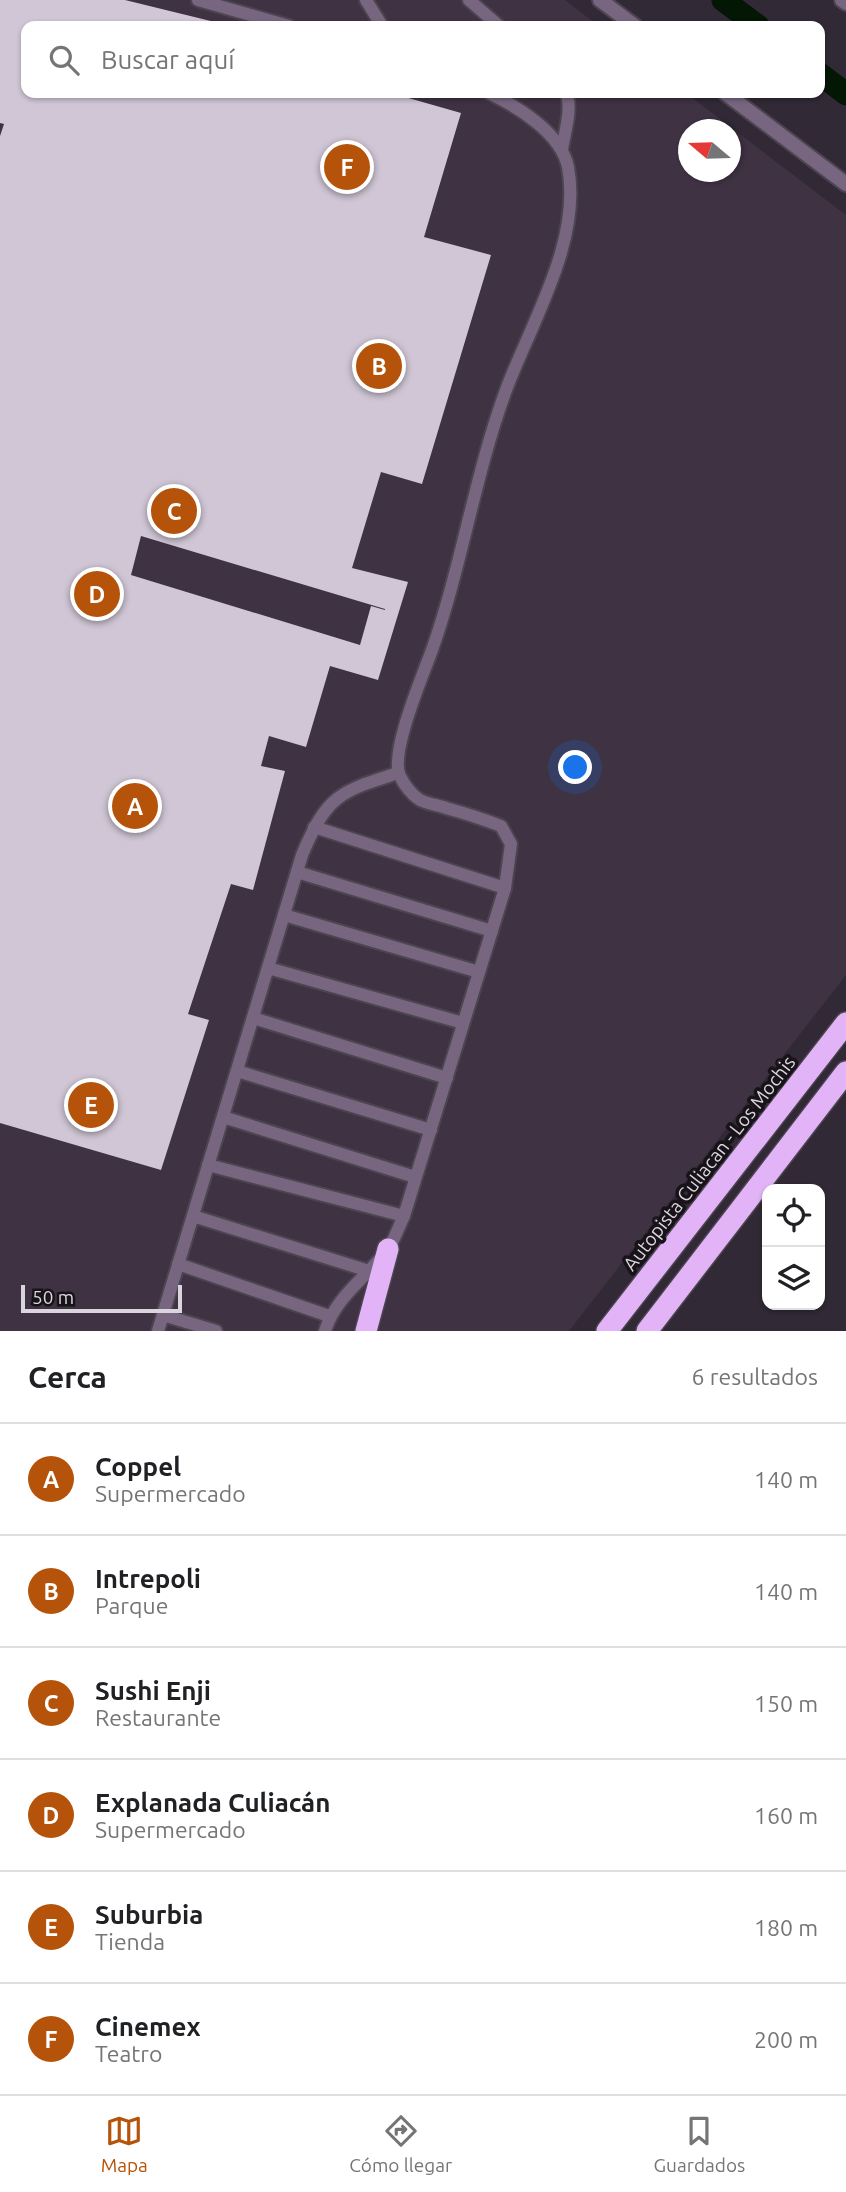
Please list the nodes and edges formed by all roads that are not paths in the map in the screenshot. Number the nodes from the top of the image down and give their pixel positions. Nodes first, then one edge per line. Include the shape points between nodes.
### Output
1 (198, 0) edge
2 (366, 0) edge
3 (469, 0) edge
4 (600, 0) edge
5 (272, 21) edge
6 (379, 21) edge
7 (493, 21) edge
8 (628, 21) edge
9 (500, 98) edge
10 (569, 98) edge
11 (732, 98) edge
12 (562, 150) junction
13 (846, 184) edge
14 (398, 773) junction
15 (314, 827) junction
16 (297, 872) junction
17 (505, 888) junction
18 (284, 915) junction
19 (492, 931) junction
20 (268, 968) junction
21 (479, 972) junction
22 (253, 1018) junction
23 (463, 1023) junction
24 (846, 1023) edge
25 (237, 1071) junction
26 (846, 1072) edge
27 (447, 1078) junction
28 (223, 1117) junction
29 (430, 1130) junction
30 (208, 1165) junction
31 (415, 1177) junction
32 (193, 1216) junction
33 (404, 1216) junction
34 (388, 1250) junction
35 (178, 1264) junction
36 (369, 1271) junction
37 (692, 1273) junction
38 (163, 1315) junction
39 (329, 1316) junction
40 (158, 1331) edge
41 (216, 1331) edge
42 (325, 1331) edge
43 (366, 1331) edge
44 (607, 1331) edge
45 (647, 1331) edge
46 (663, 1331) edge

1 - 5 lane
2 - 6 lane
3 - 7 lane
4 - 8 street
9 - 12 lane via 542,128
10 - 12 lane
11 - 13 street
12 - 14 lane via 569,188 558,262 506,389 437,637 398,750
14 - 15 lane via 344,793 326,808
14 - 17 lane via 419,799 501,826 510,844
15 - 16 lane
15 - 17 lane
16 - 18 lane
16 - 19 lane
17 - 19 lane
18 - 20 lane
18 - 21 lane
19 - 21 lane
20 - 22 lane
20 - 23 lane
21 - 23 lane
22 - 25 lane
22 - 27 lane
23 - 27 lane
24 - 44 highway, Autopista Culiacan - Los Mochis
25 - 28 lane
25 - 29 lane
26 - 37 highway
27 - 29 lane
28 - 30 lane
28 - 31 lane
29 - 31 lane
30 - 32 lane
30 - 33 lane
31 - 33 lane
32 - 35 lane
32 - 36 lane
33 - 34 lane
34 - 36 lane
34 - 43 highway
35 - 38 lane
35 - 39 lane
36 - 39 lane
37 - 45 highway
37 - 46 highway
38 - 40 lane
38 - 41 lane
39 - 42 lane

